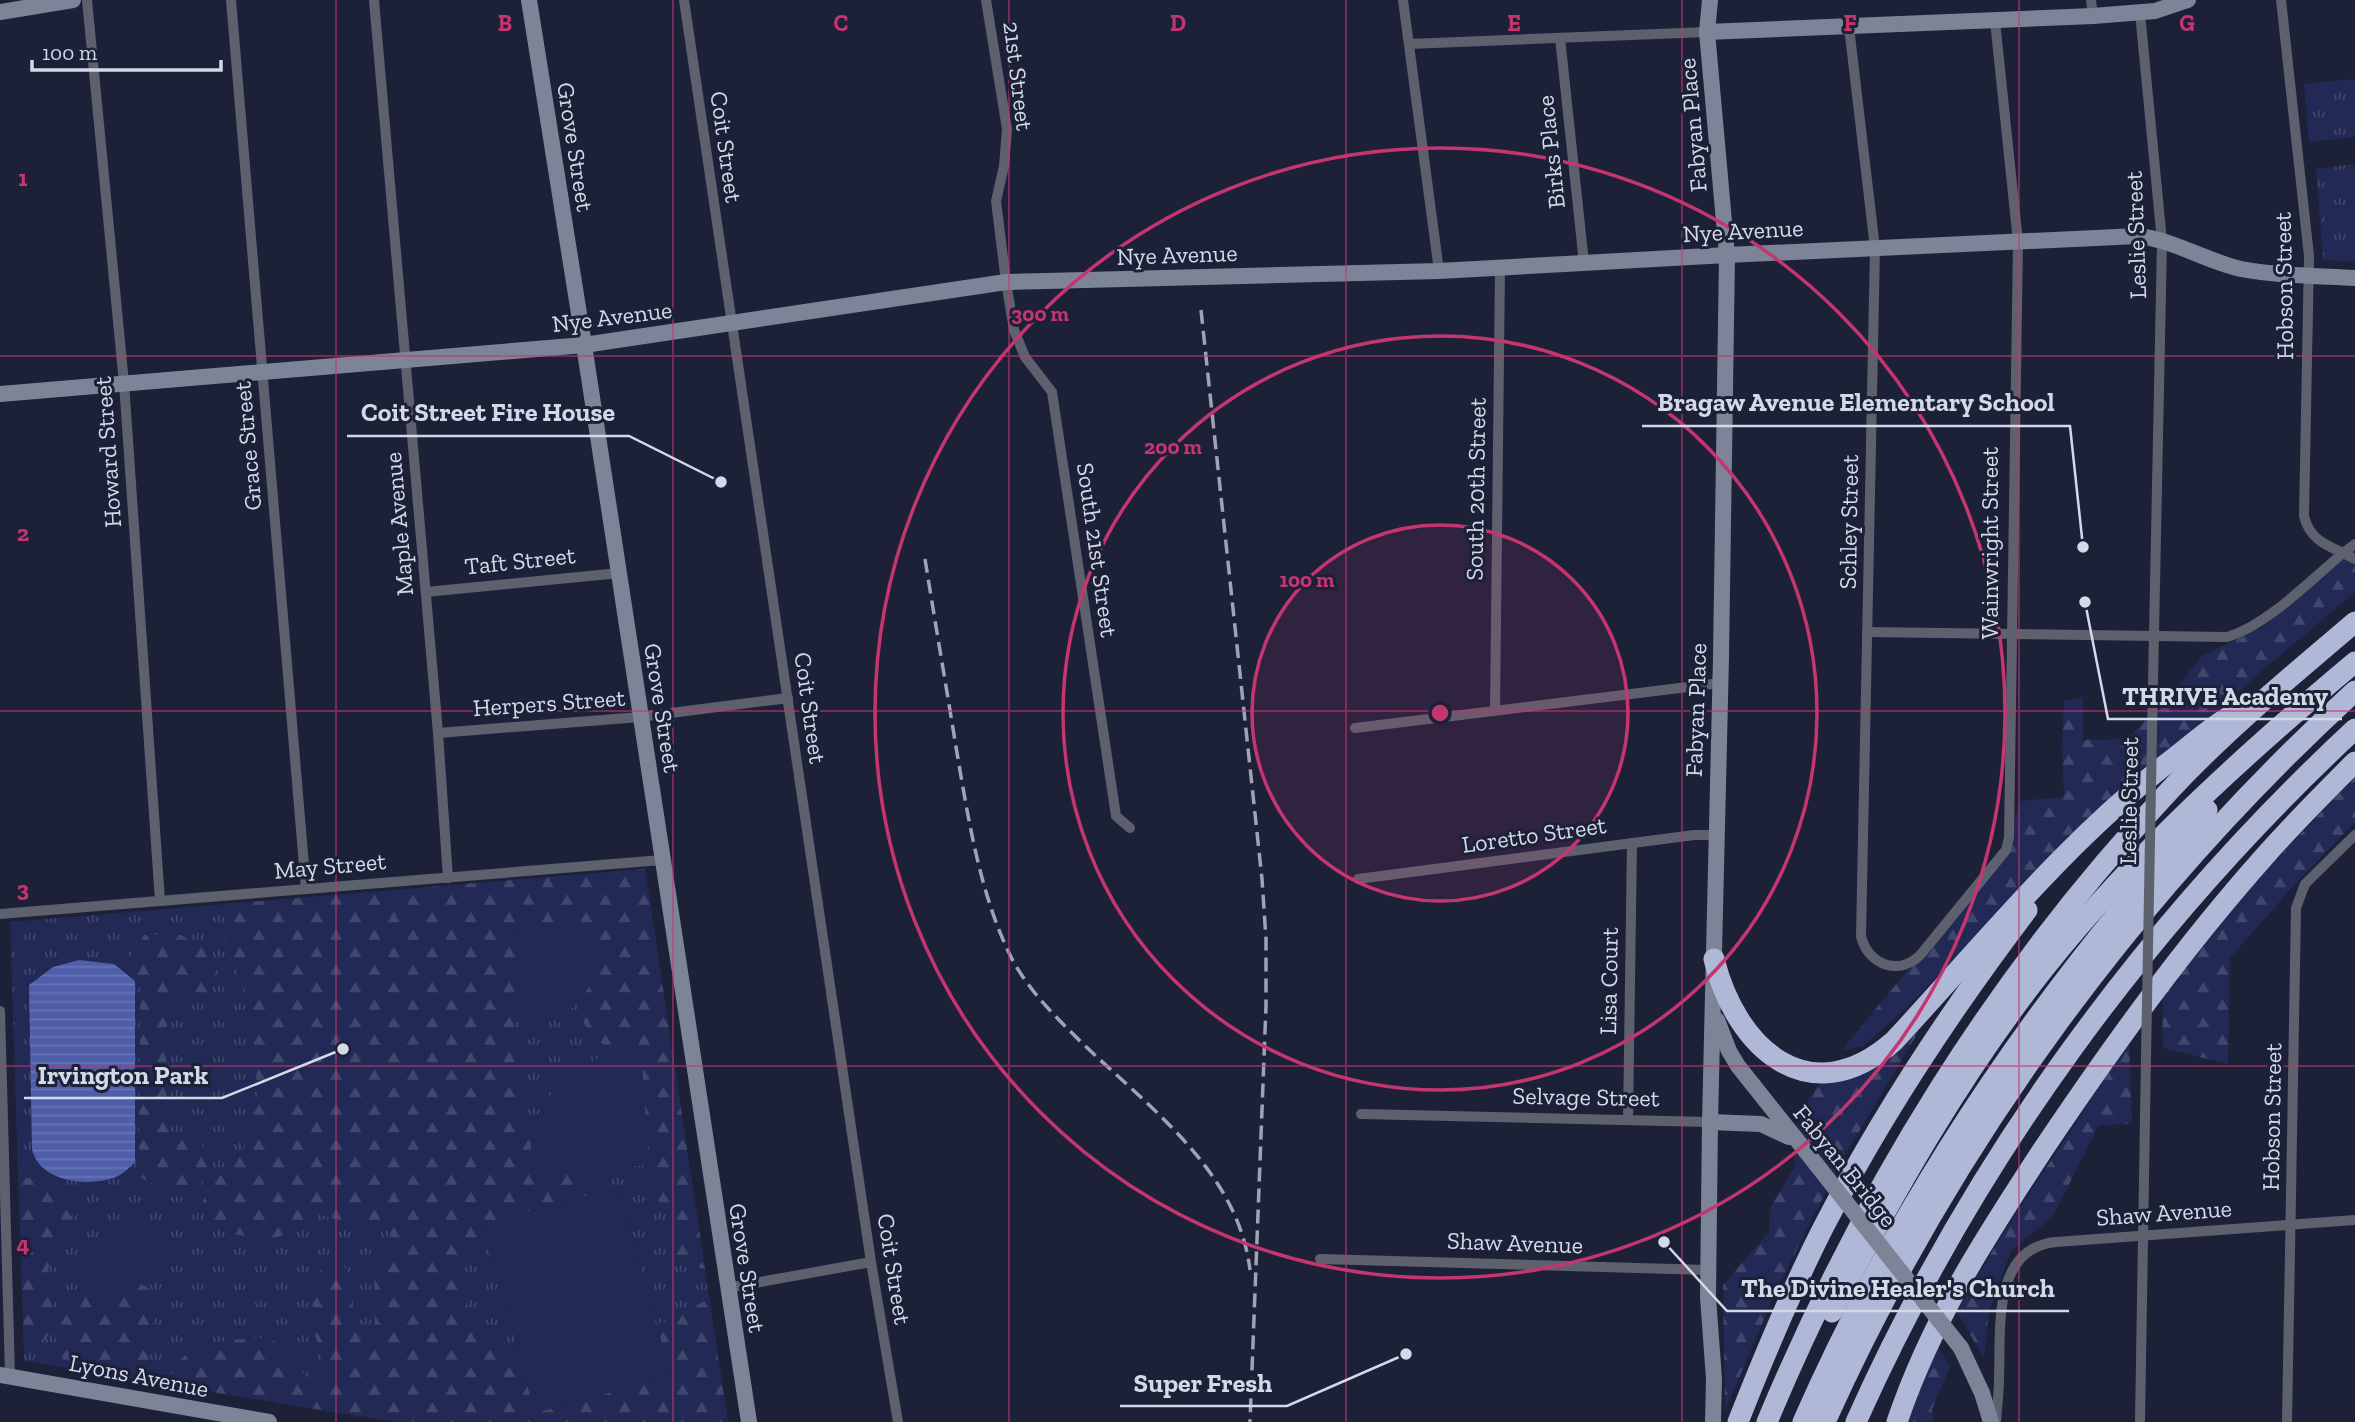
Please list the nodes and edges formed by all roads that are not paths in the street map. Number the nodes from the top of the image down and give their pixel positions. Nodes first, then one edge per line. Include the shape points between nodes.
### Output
1 (73, 0) edge
2 (87, 0) edge
3 (231, 0) edge
4 (374, 0) edge
5 (529, 0) edge
6 (684, 0) edge
7 (986, 0) edge
8 (1403, 0) edge
9 (1710, 0) edge
10 (2188, 0) edge
11 (2281, 0) edge
12 (2092, 8) edge
13 (0, 12) edge
14 (2140, 13) junction
15 (1995, 21) junction
16 (1849, 27) junction
17 (1707, 32) junction
18 (1560, 38) junction
19 (1409, 44) junction
20 (2162, 241) junction
21 (2018, 242) junction
22 (1875, 248) junction
23 (1727, 255) junction
24 (1584, 263) junction
25 (1500, 268) junction
26 (1439, 271) junction
27 (2308, 275) junction
28 (2355, 278) edge
29 (1006, 282) junction
30 (731, 323) junction
31 (584, 345) junction
32 (407, 360) junction
33 (263, 372) junction
34 (124, 383) junction
35 (0, 394) edge
36 (2355, 544) edge
37 (2343, 553) junction
38 (2355, 559) edge
39 (619, 573) junction
40 (426, 592) junction
41 (2355, 622) edge
42 (1867, 632) junction
43 (2012, 634) junction
44 (2154, 638) junction
45 (2355, 663) edge
46 (1720, 683) junction
47 (2355, 691) edge
48 (2270, 695) junction
49 (788, 698) junction
50 (1495, 711) junction
51 (640, 717) junction
52 (1354, 728) dead end
53 (2355, 729) edge
54 (438, 733) junction
55 (2355, 762) edge
56 (2109, 812) junction
57 (1130, 828) dead end
58 (1715, 835) junction
59 (2355, 835) edge
60 (1632, 843) junction
61 (662, 860) junction
62 (448, 878) junction
63 (1358, 879) dead end
64 (306, 889) junction
65 (160, 901) junction
66 (0, 914) edge
67 (1922, 953) joint
68 (1714, 959) junction
69 (1713, 1002) junction
70 (0, 1011) edge
71 (1, 1102) edge
72 (1362, 1115) dead end
73 (1628, 1120) junction
74 (1710, 1122) junction
75 (1802, 1147) junction
76 (2355, 1220) edge
77 (2291, 1225) junction
78 (2143, 1235) junction
79 (1320, 1259) dead end
80 (871, 1262) junction
81 (1708, 1270) junction
82 (727, 1288) junction
83 (5, 1376) edge
84 (266, 1422) edge
85 (749, 1422) edge
86 (898, 1422) edge
87 (1713, 1422) edge
88 (1738, 1422) edge
89 (1767, 1422) edge
90 (1775, 1422) edge
91 (1803, 1422) edge
92 (1825, 1422) edge
93 (1856, 1422) edge
94 (1897, 1422) edge
95 (1991, 1422) edge
96 (1996, 1422) edge
97 (2140, 1422) edge
98 (2287, 1422) edge

1 - 13 street
2 - 34 street, Howard Street
3 - 33 street, Grace Street
4 - 32 street, Maple Avenue
5 - 31 street, Grove Street
6 - 30 street, Coit Street
7 - 29 street, 21st Street via 1007,129 996,201
8 - 19 street
9 - 17 street, Fabyan Place
10 - 14 street
11 - 27 street, Hobson Street
12 - 14 street
12 - 15 street
14 - 20 street, Leslie Street
15 - 16 street
15 - 21 street, Wainwright Street
16 - 17 street
16 - 22 street, Schley Street
17 - 18 street
17 - 23 street, Fabyan Place
18 - 19 street
18 - 24 street, Birks Place
19 - 26 street
20 - 21 street, Nye Avenue via 2138,236
20 - 27 street, Nye Avenue via 2242,269
20 - 44 street, Leslie Street
21 - 22 street, Nye Avenue
21 - 43 street, Wainwright Street
22 - 23 street, Nye Avenue
22 - 42 street, Schley Street
23 - 24 street, Nye Avenue
23 - 46 street, Fabyan Place
24 - 25 street, Nye Avenue
25 - 26 street, Nye Avenue
25 - 50 street, South 20th Street
26 - 29 street, Nye Avenue
27 - 28 street, Nye Avenue
27 - 37 street, Hobson Street via 2304,516 2317,540
29 - 30 street, Nye Avenue
29 - 57 street, South 21st Street via 1014,330 1025,357 1052,392 1116,816
30 - 31 street, Nye Avenue
30 - 49 street, Coit Street
31 - 32 street, Nye Avenue
31 - 39 street, Grove Street
32 - 33 street, Nye Avenue
32 - 40 street, Maple Avenue
33 - 34 street, Nye Avenue
33 - 64 street, Grace Street
34 - 35 street, Nye Avenue
34 - 65 street, Howard Street
36 - 37 street
37 - 38 street, Hobson Street
37 - 44 street via 2236,635
39 - 40 street, Taft Street
39 - 51 street, Grove Street
40 - 54 street, Maple Avenue
41 - 48 highway
42 - 43 street
42 - 67 street, Schley Street via 1861,936 1869,955 1886,966 1908,965
43 - 44 street
43 - 67 street, Wainwright Street via 2006,850
44 - 78 street, Leslie Street, bridge
45 - 90 highway via 2192,806 2092,911 2029,988 1908,1171
45 - 91 highway via 2179,840 2035,1020 1896,1235
46 - 50 street
46 - 58 street, Fabyan Place
47 - 92 highway via 2181,869 2039,1050 1932,1214
48 - 56 highway via 2217,722
48 - 89 highway via 2172,788 2110,856 1972,1039 1898,1155 1848,1247
49 - 51 street, Herpers Street
49 - 80 street, Coit Street
50 - 52 street
51 - 54 street, Herpers Street
51 - 61 street, Grove Street
53 - 93 highway via 2222,864 2161,934 2078,1043 1952,1235
54 - 62 street, Maple Avenue
55 - 94 highway via 2244,880 2077,1100 1960,1280
56 - 68 highway via 2012,908 1894,1041 1858,1065 1817,1072 1773,1057 1736,1018
56 - 88 highway via 2006,937 1892,1105 1819,1237
58 - 60 street, Loretto Street
58 - 68 street, Fabyan Place
59 - 77 street, Hobson Street via 2305,884 2297,902
60 - 63 street, Loretto Street
60 - 73 street, Lisa Court
61 - 62 street, May Street
61 - 82 street, Grove Street
62 - 64 street, May Street
64 - 65 street, May Street
65 - 66 street, May Street
68 - 69 street, Fabyan Place
69 - 74 street, Fabyan Place
69 - 75 street, Fabyan Bridge via 1728,1051
70 - 71 street
71 - 83 street
72 - 73 street, Selvage Street
73 - 74 street, Selvage Street
74 - 75 street, Selvage Street via 1761,1124
74 - 81 street, Fabyan Place
75 - 95 street, Fabyan Bridge, bridge via 1961,1348
76 - 77 street, Shaw Avenue
77 - 78 street, Shaw Avenue
77 - 98 street, Hobson Street
78 - 96 street, Shaw Avenue via 2048,1243 2022,1257 2008,1281 2001,1311
78 - 97 street, Leslie Street
79 - 81 street, Shaw Avenue
80 - 82 street
80 - 86 street, Coit Street
81 - 87 street, Fabyan Place
82 - 85 street, Grove Street
83 - 84 street, Lyons Avenue

